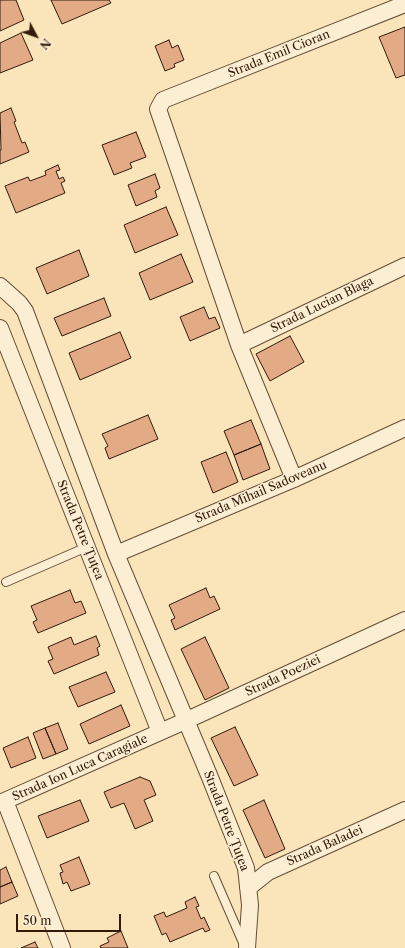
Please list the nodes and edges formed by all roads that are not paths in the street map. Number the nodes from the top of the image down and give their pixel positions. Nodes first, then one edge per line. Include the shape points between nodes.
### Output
1 (405, 4) edge
2 (405, 266) edge
3 (0, 286) edge
4 (0, 328) edge
5 (239, 345) junction
6 (405, 428) edge
7 (294, 479) junction
8 (110, 539) junction
9 (87, 547) junction
10 (116, 554) junction
11 (6, 582) dead end
12 (405, 620) edge
13 (185, 721) junction
14 (160, 732) junction
15 (2, 802) edge
16 (405, 810) edge
17 (214, 876) dead end
18 (248, 888) junction
19 (62, 948) edge
20 (246, 948) edge

1 - 5 street, Strada Emil Cioran via 163,100 158,109
2 - 5 street, Strada Lucian Blaga
3 - 8 street, Strada Petre Țuțea via 25,311
4 - 9 street, Strada Petre Țuțea
5 - 7 street
6 - 7 street, Strada Mihail Sadoveanu
7 - 10 street, Strada Mihail Sadoveanu
8 - 9 street
8 - 10 street, Strada Petre Țuțea
9 - 11 lane
9 - 14 street, Strada Petre Țuțea
10 - 13 street, Strada Petre Țuțea
12 - 13 street, Strada Poeziei
13 - 14 street, Strada Poeziei
13 - 18 street, Strada Petre Țuțea via 246,868
14 - 15 street, Strada Ion Luca Caragiale
15 - 19 street
16 - 18 street, Strada Baladei via 268,872
17 - 20 lane
18 - 20 street, Strada Petre Țuțea via 250,905

